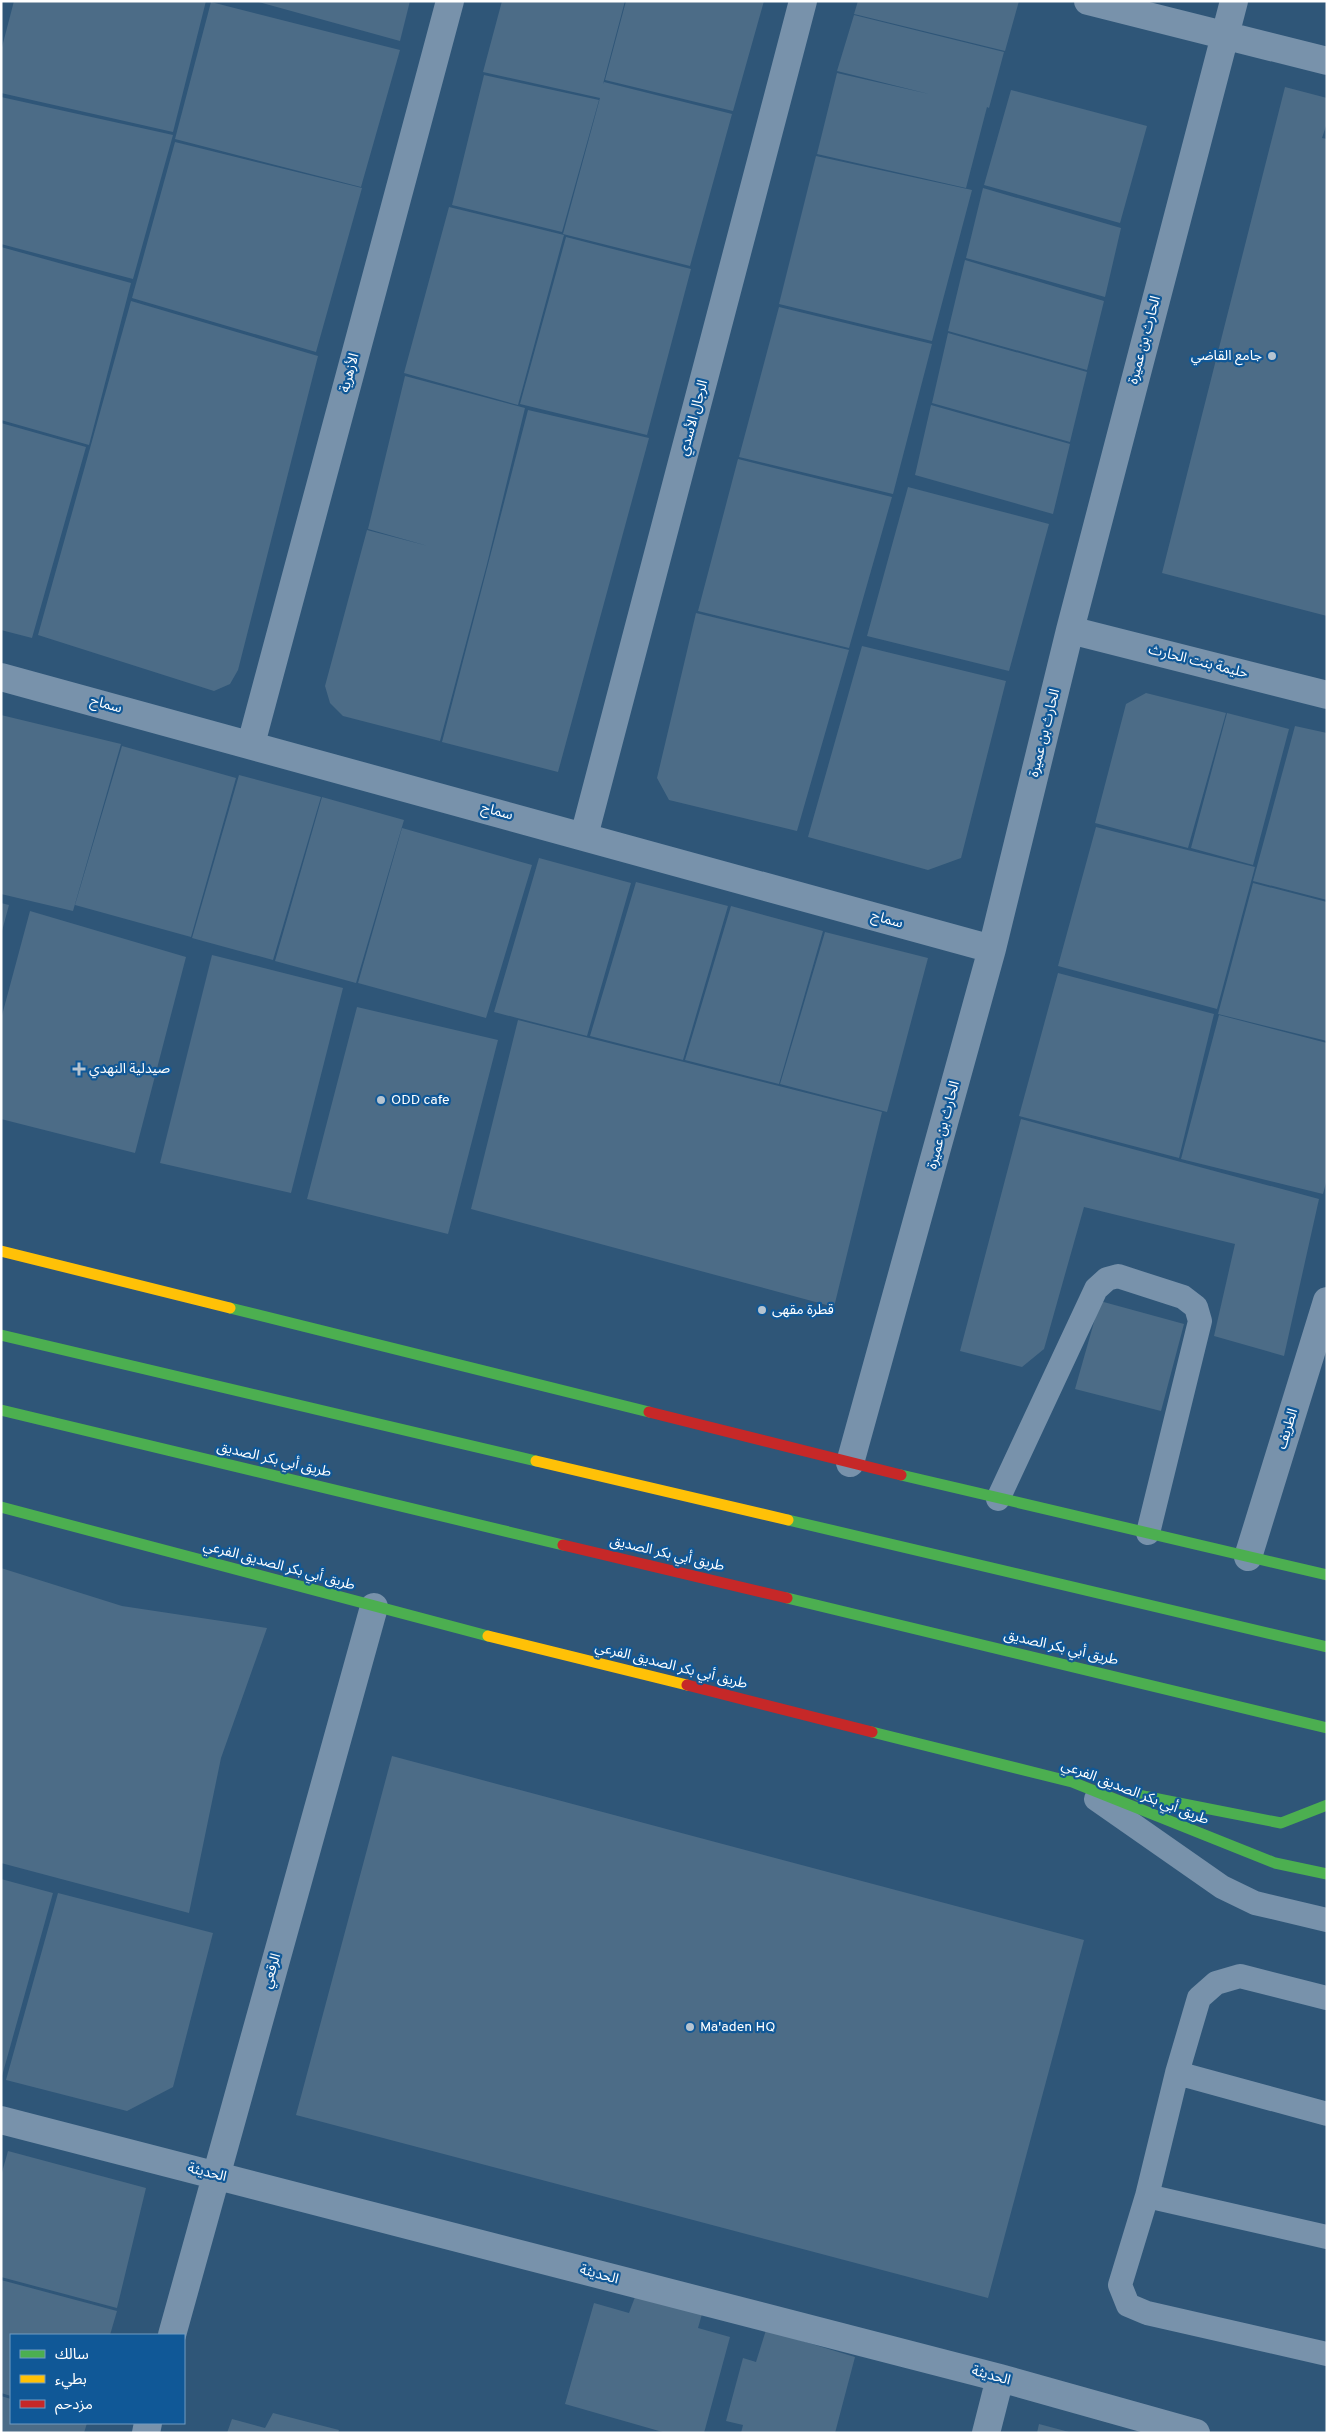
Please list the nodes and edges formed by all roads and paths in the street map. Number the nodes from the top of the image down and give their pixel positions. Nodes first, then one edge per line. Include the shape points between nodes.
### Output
1 (450, 1) edge
2 (803, 1) edge
3 (1088, 1) edge
4 (1234, 1) edge
5 (1225, 36) junction
6 (1327, 61) edge
7 (1070, 630) junction
8 (1, 677) edge
9 (1327, 695) edge
10 (251, 744) junction
11 (584, 836) junction
12 (992, 949) junction
13 (1, 1251) edge
14 (1327, 1301) edge
15 (1, 1335) edge
16 (1, 1410) edge
17 (850, 1463) junction
18 (998, 1499) junction
19 (1, 1507) edge
20 (1148, 1533) junction
21 (1248, 1556) junction
22 (1327, 1575) edge
23 (1327, 1585) edge
24 (374, 1607) junction
25 (1327, 1647) edge
26 (1327, 1728) edge
27 (1072, 1782) junction
28 (1327, 1805) edge
29 (1327, 1874) edge
30 (1327, 1920) edge
31 (1327, 1998) edge
32 (1178, 2073) junction
33 (1327, 2114) edge
34 (1, 2120) edge
35 (215, 2175) junction
36 (1147, 2196) junction
37 (1327, 2237) edge
38 (172, 2334) edge
39 (1327, 2354) edge
40 (1000, 2378) junction
41 (986, 2433) edge
42 (1196, 2433) edge

1 - 10 street, الأزهرية
2 - 11 street, الرجال الأسدي
3 - 5 street
4 - 5 street, الحارث بن عميرة
5 - 6 street
5 - 7 street, الحارث بن عميرة
7 - 9 street, حليمة بنت الحارث
7 - 12 street, الحارث بن عميرة
8 - 10 street, سماح
10 - 11 street, سماح
11 - 12 street, سماح
12 - 17 street, الحارث بن عميرة
13 - 17 street
14 - 21 street, الطريف
15 - 25 street
16 - 26 street, طريق أبي بكر الصديق
17 - 18 street
18 - 20 street
18 - 20 lane via 1096,1289 1107,1279 1118,1276 1183,1297 1196,1307 1200,1321
19 - 24 street, طريق أبي بكر الصديق الفرعي
20 - 21 street
21 - 22 street
21 - 23 street
24 - 27 street, طريق أبي بكر الصديق الفرعي
24 - 35 street, الرقعي
27 - 28 street via 1281,1823
27 - 29 street, طريق أبي بكر الصديق الفرعي via 1275,1863
27 - 30 lane via 1222,1887 1255,1903
31 - 32 lane via 1240,1976 1216,1982 1199,1998
32 - 33 lane
32 - 36 lane
34 - 35 street, الحديثة
35 - 38 street, الرقعي
35 - 40 street, الحديثة
36 - 37 lane
36 - 39 lane via 1120,2285 1128,2305 1147,2313
40 - 41 street
40 - 42 street, الحديثة

